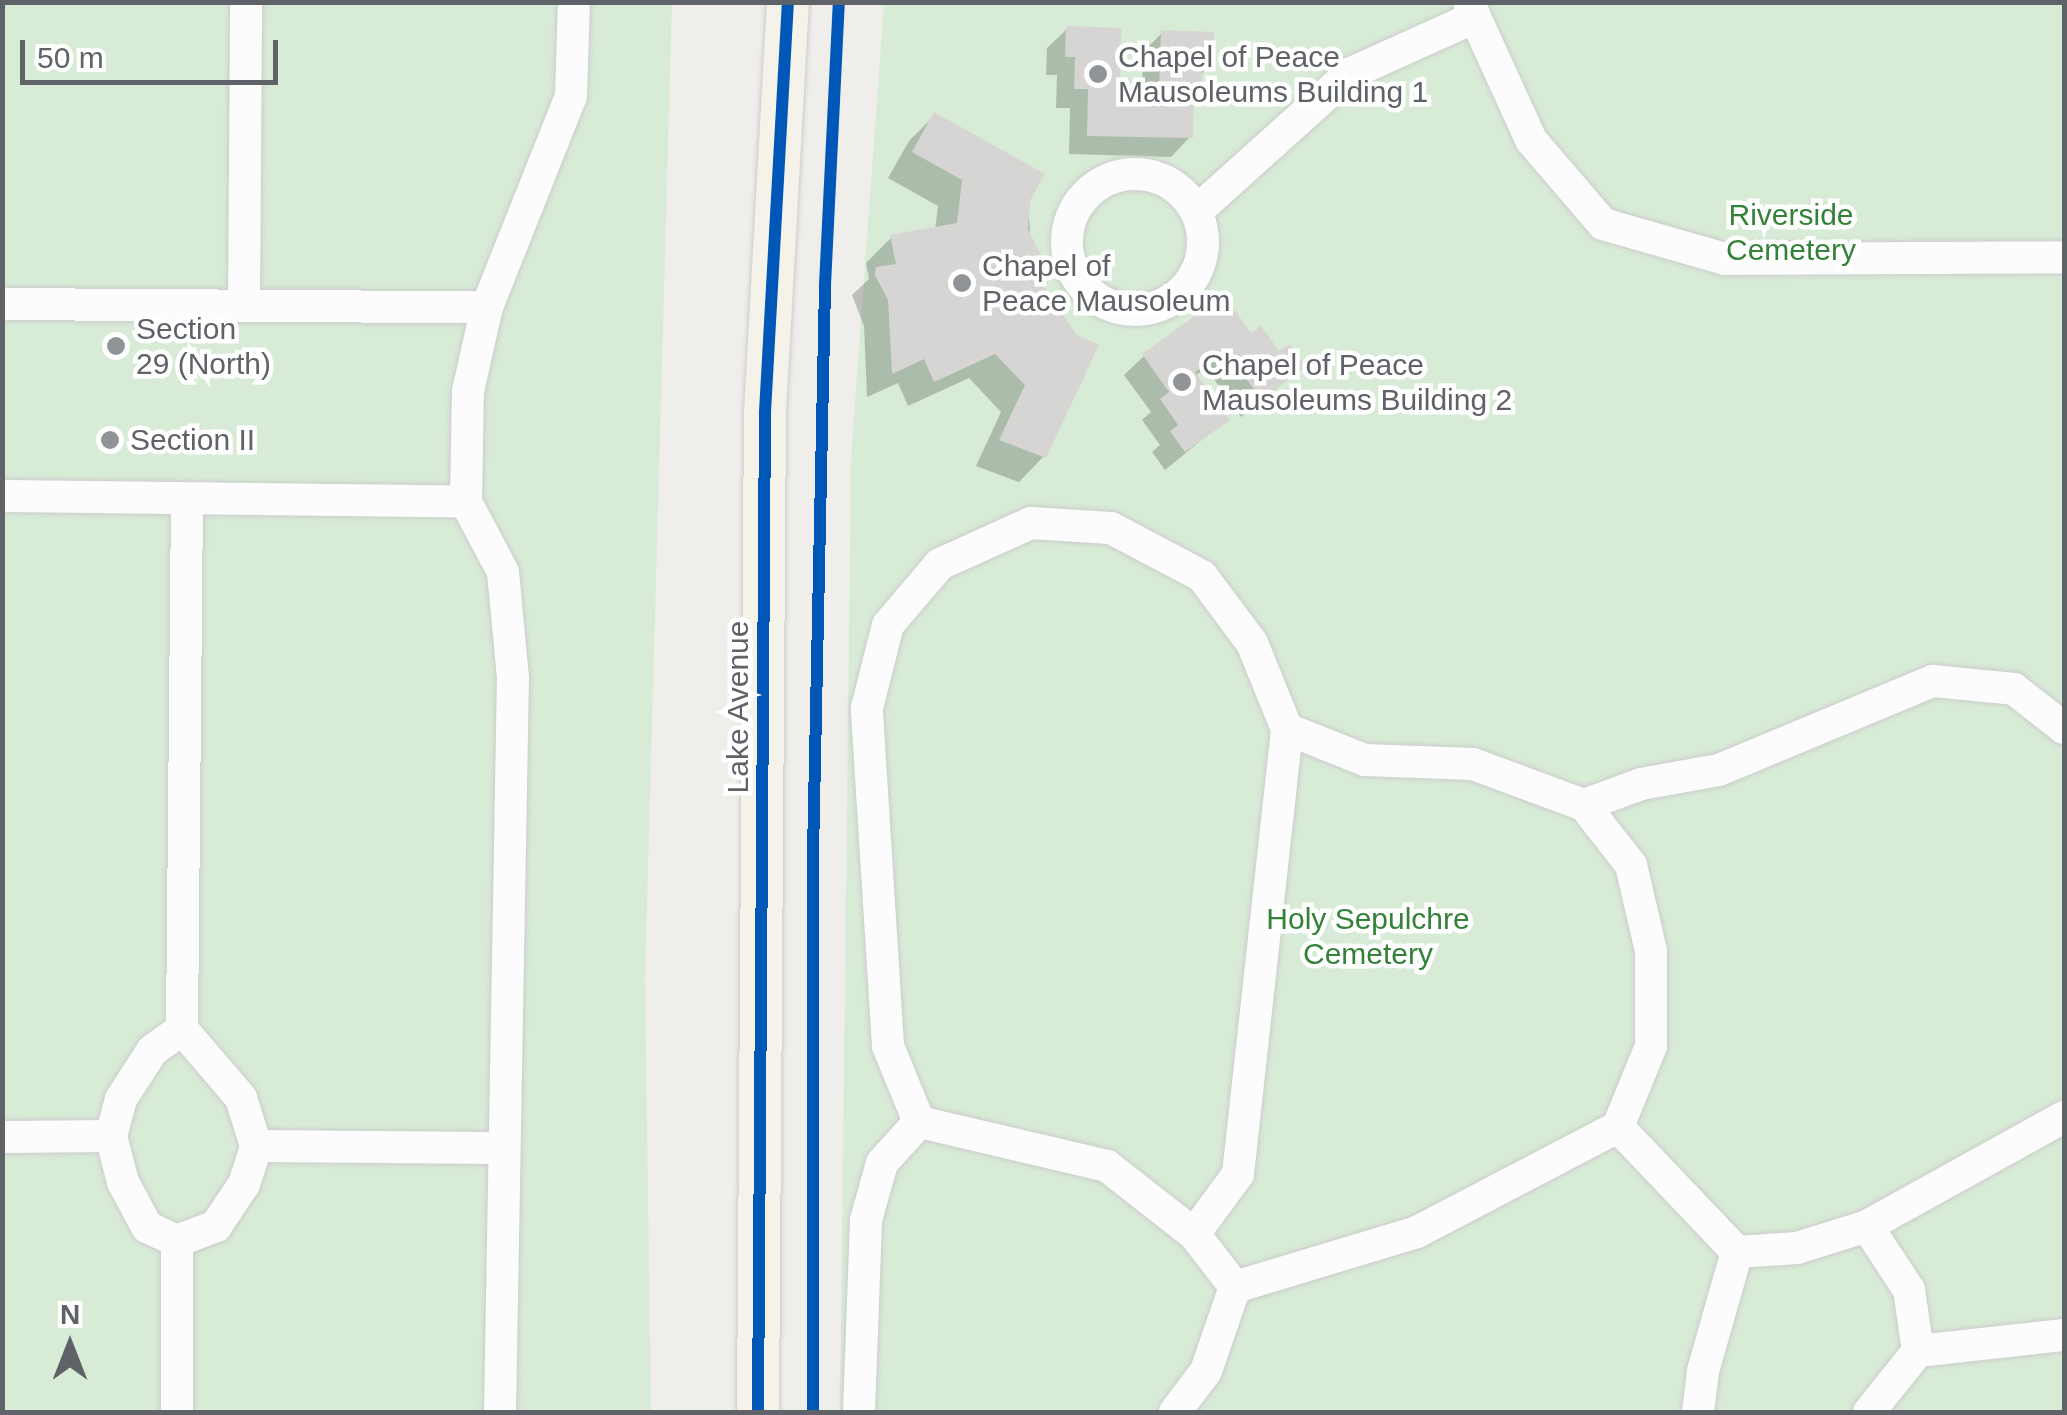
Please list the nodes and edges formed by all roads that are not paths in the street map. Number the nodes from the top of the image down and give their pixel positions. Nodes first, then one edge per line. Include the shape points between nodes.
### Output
1 (246, 2) edge
2 (574, 2) edge
3 (788, 2) edge
4 (1472, 10) edge
5 (1197, 211) junction
6 (2064, 258) edge
7 (2, 304) edge
8 (244, 306) junction
9 (487, 308) junction
10 (2, 496) edge
11 (187, 502) junction
12 (466, 502) junction
13 (2064, 728) edge
14 (1287, 729) junction
15 (1584, 805) junction
16 (182, 1029) junction
17 (2064, 1117) edge
18 (919, 1122) junction
19 (1618, 1127) junction
20 (111, 1136) junction
21 (2, 1137) edge
22 (256, 1146) junction
23 (502, 1148) junction
24 (1866, 1226) junction
25 (1194, 1234) junction
26 (177, 1241) junction
27 (1738, 1252) junction
28 (1235, 1287) junction
29 (2064, 1335) edge
30 (1918, 1351) junction
31 (177, 1412) edge
32 (500, 1412) edge
33 (758, 1412) edge
34 (859, 1412) edge
35 (1175, 1412) edge
36 (1698, 1412) edge
37 (1869, 1412) edge

1 - 8 lane
2 - 9 lane via 570,96
3 - 33 main road, Lake Avenue via 765,412
4 - 5 lane via 1350,74
4 - 6 lane via 1531,140 1604,224 1725,259
5 - 5 lane via 1202,256 1179,295 1158,306 1113,307 1077,279 1066,234 1073,212 1100,183 1152,175
7 - 8 lane
8 - 9 lane
9 - 12 lane via 468,391
10 - 11 lane
11 - 12 lane
11 - 16 lane
12 - 23 lane via 502,572 513,678
13 - 15 lane via 2014,689 1933,681 1719,770 1640,784
14 - 15 lane via 1364,760 1473,764
14 - 18 lane via 1252,643 1202,576 1110,528 1031,523 940,564 888,625 867,708 888,1046
14 - 25 lane via 1238,1174
15 - 19 lane via 1630,865 1650,951 1650,1046
16 - 20 lane via 152,1051 121,1100
16 - 22 lane via 241,1098
17 - 24 lane
18 - 25 lane via 1107,1166
18 - 34 lane via 882,1163 866,1220
19 - 27 lane
19 - 28 lane via 1417,1232
20 - 21 lane
20 - 26 lane via 123,1182 147,1227
22 - 23 lane
22 - 26 lane via 244,1184 216,1226
23 - 32 lane
24 - 27 lane via 1797,1248
24 - 30 lane via 1909,1290
25 - 28 lane
26 - 31 lane
27 - 36 lane via 1703,1370
28 - 35 lane via 1206,1370
29 - 30 lane
30 - 37 lane

